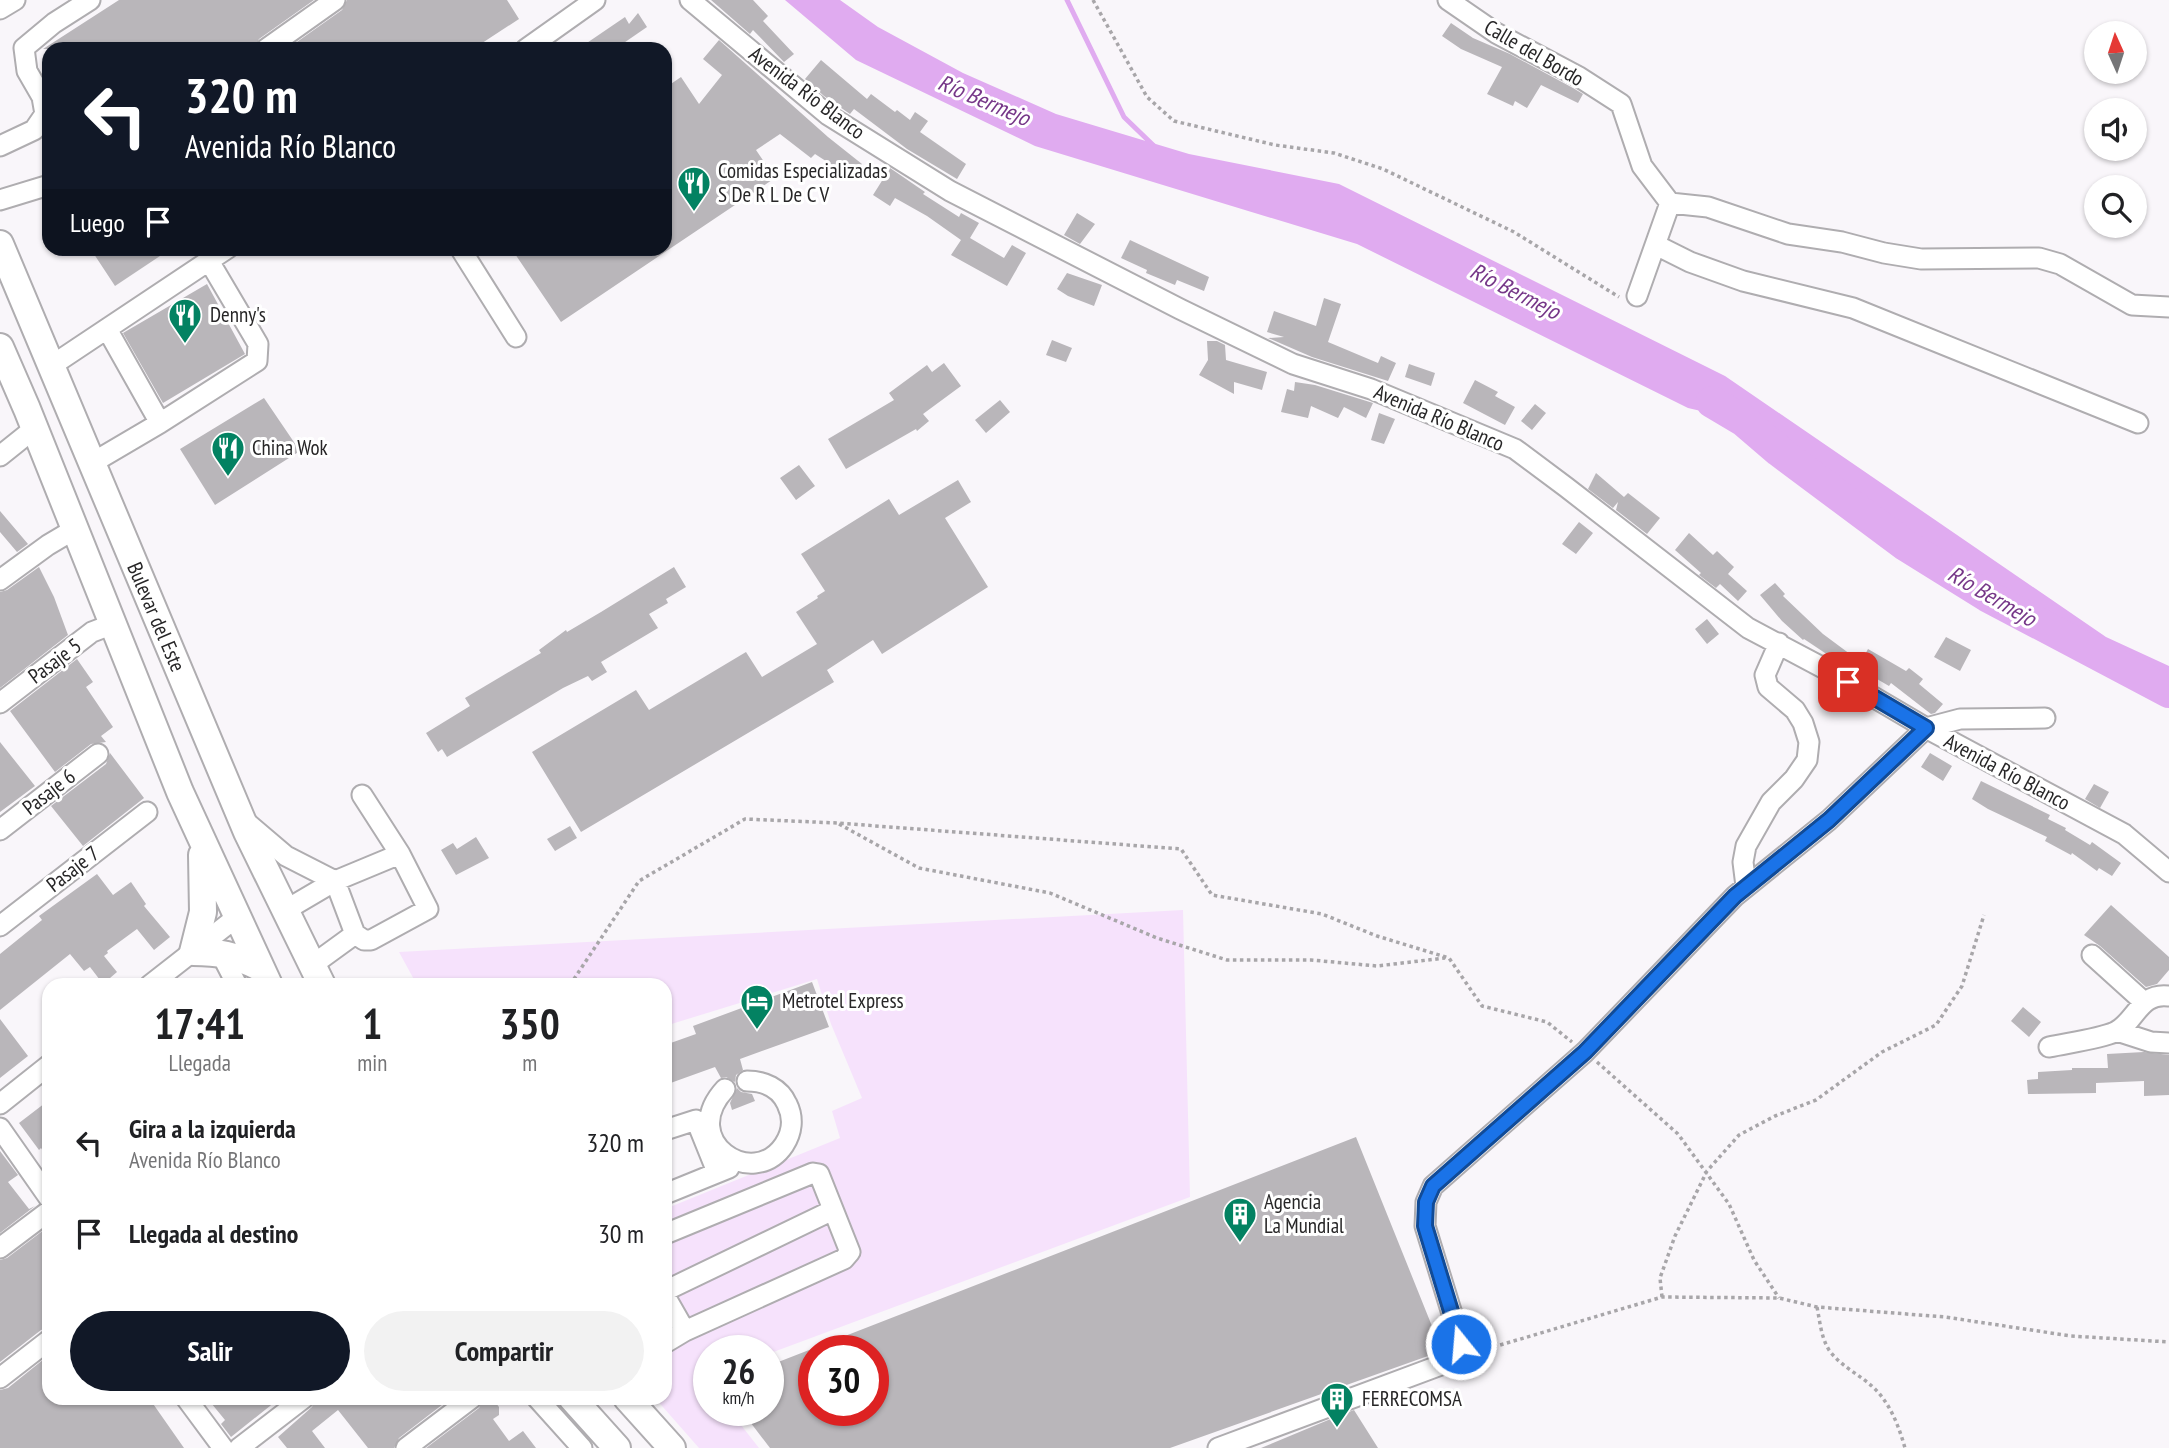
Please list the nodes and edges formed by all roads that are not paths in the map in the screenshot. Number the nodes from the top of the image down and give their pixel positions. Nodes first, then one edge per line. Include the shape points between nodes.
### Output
1 (15, 0) edge
2 (90, 0) edge
3 (335, 0) edge
4 (595, 0) edge
5 (690, 0) edge
6 (1448, 0) edge
7 (0, 9) edge
8 (276, 42) edge
9 (536, 42) edge
10 (42, 97) edge
11 (42, 118) edge
12 (0, 146) edge
13 (42, 187) edge
14 (0, 200) edge
15 (1670, 203) junction
16 (0, 244) edge
17 (1656, 245) junction
18 (216, 256) edge
19 (465, 256) edge
20 (209, 261) junction
21 (1637, 296) road end
22 (2169, 307) edge
23 (107, 328) junction
24 (516, 337) dead end
25 (0, 347) edge
26 (51, 366) junction
27 (160, 423) junction
28 (2138, 423) dead end
29 (35, 428) junction
30 (0, 456) edge
31 (92, 463) junction
32 (75, 529) junction
33 (0, 580) edge
34 (113, 624) junction
35 (1779, 643) junction
36 (0, 703) edge
37 (2045, 718) dead end
38 (1926, 728) junction
39 (98, 754) dead end
40 (362, 795) dead end
41 (147, 812) dead end
42 (240, 817) junction
43 (0, 830) edge
44 (200, 836) junction
45 (400, 854) junction
46 (2169, 872) edge
47 (335, 881) junction
48 (1746, 886) junction
49 (284, 911) junction
50 (237, 917) junction
51 (0, 926) edge
52 (355, 934) junction
53 (193, 951) junction
54 (220, 952) junction
55 (2092, 955) dead end
56 (264, 976) edge
57 (316, 976) edge
58 (159, 978) edge
59 (233, 978) edge
60 (2169, 996) edge
61 (2144, 1002) junction
62 (2117, 1031) junction
63 (2169, 1043) edge
64 (2049, 1047) dead end
65 (42, 1071) edge
66 (747, 1081) dead end
67 (725, 1089) dead end
68 (0, 1104) edge
69 (0, 1128) edge
70 (672, 1128) edge
71 (743, 1163) junction
72 (717, 1172) junction
73 (42, 1188) edge
74 (672, 1191) edge
75 (833, 1210) junction
76 (42, 1216) edge
77 (672, 1231) edge
78 (0, 1248) edge
79 (672, 1290) edge
80 (672, 1307) edge
81 (685, 1331) junction
82 (672, 1339) edge
83 (42, 1345) edge
84 (0, 1378) edge
85 (191, 1405) edge
86 (295, 1405) edge
87 (463, 1405) edge
88 (543, 1405) edge
89 (578, 1405) edge
90 (633, 1405) edge
91 (578, 1447) edge
92 (223, 1448) edge
93 (239, 1448) edge
94 (406, 1448) edge
95 (617, 1448) edge
96 (672, 1448) edge
97 (1218, 1448) edge

1 - 7 street
2 - 10 street via 24,48 27,71
3 - 8 street
4 - 9 street
5 - 35 street, Avenida Río Blanco via 828,115 950,191 1293,364 1371,389 1514,449 1748,628
6 - 15 street, Calle del Bordo via 1496,33 1621,104 1642,166
11 - 12 street via 34,130
13 - 14 street
15 - 17 street
15 - 22 street via 1708,207 1788,234 1921,260 2039,258 2060,264 2132,305
16 - 26 highway, Bulevar del Este
17 - 21 street
17 - 28 street via 1743,281 1853,308
18 - 20 street
19 - 24 street
20 - 23 street
20 - 27 street via 258,344 257,361
23 - 26 street
23 - 27 street
25 - 29 highway, Bulevar del Este
26 - 31 highway, Bulevar del Este
27 - 31 street
29 - 30 street
29 - 32 highway, Bulevar del Este
31 - 42 highway, Bulevar del Este
32 - 33 street
32 - 34 highway, Bulevar del Este
34 - 36 street, Pasaje 5 via 92,632
34 - 44 highway, Bulevar del Este
35 - 38 street, Avenida Río Blanco
35 - 48 street via 1765,675 1768,687 1795,710 1802,723 1809,742 1807,760 1771,802 1746,846
37 - 38 street via 1960,719
38 - 46 street, Avenida Río Blanco via 2124,834
38 - 48 street via 1829,820
39 - 43 street, Pasaje 6
40 - 45 street
41 - 51 street, Pasaje 7
42 - 47 street via 286,856
42 - 49 highway, Bulevar del Este
44 - 50 highway, Bulevar del Este
44 - 53 highway via 204,912
45 - 47 street
45 - 52 street via 428,909 371,940
47 - 49 street
47 - 52 street
48 - 97 street via 1585,1052 1433,1186 1426,1202 1425,1226 1465,1356
49 - 57 highway, Bulevar del Este
50 - 53 street
50 - 56 highway, Bulevar del Este
52 - 57 street
53 - 54 highway
53 - 58 street
54 - 56 highway via 240,957
54 - 59 street
55 - 61 street
60 - 61 street
61 - 62 street
62 - 63 street
62 - 64 street
65 - 68 street
66 - 71 street via 776,1090 791,1112 792,1126 788,1139 769,1159
67 - 71 street via 710,1111 712,1138 719,1150
69 - 73 street
70 - 72 street via 696,1120
71 - 72 street
72 - 74 street
75 - 77 street via 818,1174 813,1173
75 - 79 street
75 - 81 street via 850,1252 844,1259
76 - 78 street
80 - 81 street
81 - 82 street
83 - 84 street
85 - 92 street
86 - 93 street
87 - 94 street
88 - 91 street
89 - 95 highway
90 - 96 highway

